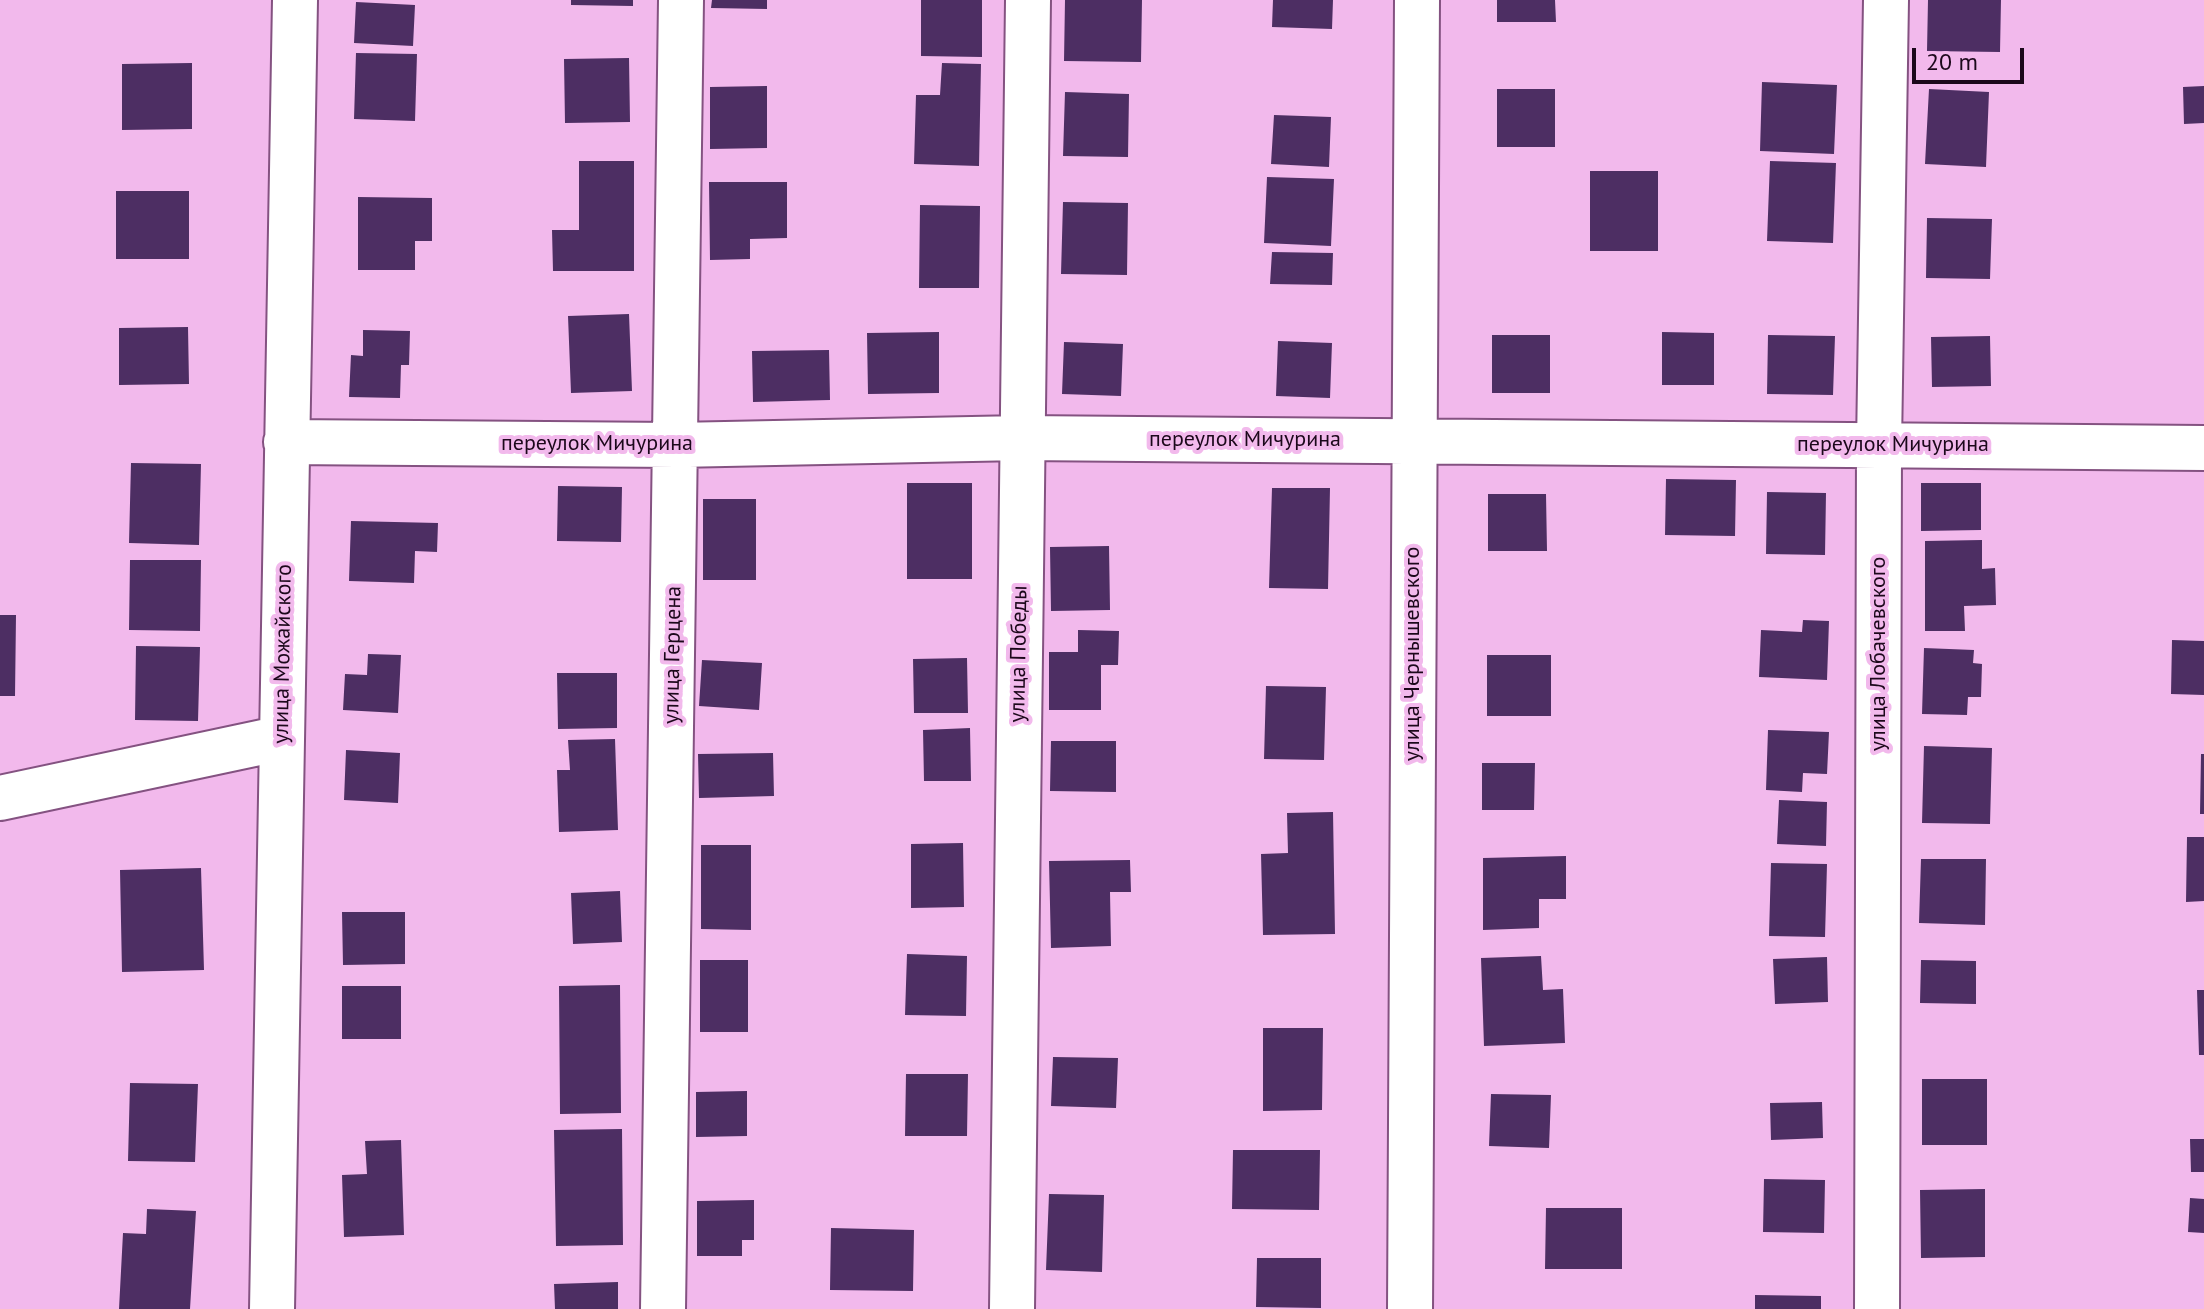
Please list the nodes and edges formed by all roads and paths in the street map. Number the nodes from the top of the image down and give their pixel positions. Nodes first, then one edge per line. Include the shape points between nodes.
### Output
1 (295, 0) edge
2 (681, 0) edge
3 (1028, 0) edge
4 (1417, 0) edge
5 (1886, 0) edge
6 (1021, 438) junction
7 (1414, 441) junction
8 (286, 442) junction
9 (676, 445) junction
10 (1879, 445) junction
11 (2204, 448) edge
12 (282, 738) junction
13 (0, 798) edge
14 (272, 1309) edge
15 (663, 1309) edge
16 (1012, 1309) edge
17 (1410, 1309) edge
18 (1877, 1309) edge

1 - 8 street, улица Можайского
2 - 9 street, улица Герцена
3 - 6 street, улица Победы
4 - 7 street, улица Чернышевского
5 - 10 street, улица Лобачевского
6 - 7 street, переулок Мичурина
6 - 9 street, переулок Мичурина
6 - 16 street, улица Победы
7 - 10 street, переулок Мичурина
7 - 17 street, улица Чернышевского
8 - 9 street, переулок Мичурина
8 - 12 street, улица Можайского
9 - 15 street, улица Герцена
10 - 11 street, переулок Мичурина
10 - 18 street, улица Лобачевского
12 - 13 street
12 - 14 street, улица Можайского

